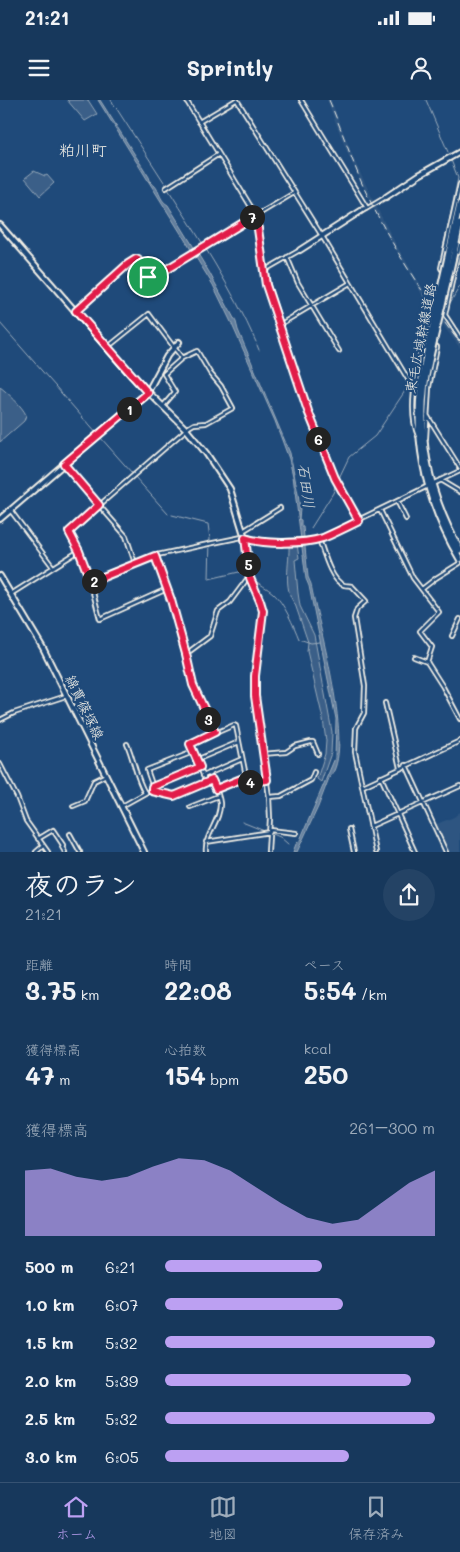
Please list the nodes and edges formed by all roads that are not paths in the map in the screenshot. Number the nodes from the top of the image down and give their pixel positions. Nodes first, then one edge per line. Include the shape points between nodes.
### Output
1 (186, 100) edge
2 (236, 100) edge
3 (301, 100) edge
4 (199, 122) junction
5 (460, 152) edge
6 (219, 154) junction
7 (460, 184) edge
8 (166, 188) dead end
9 (294, 193) junction
10 (386, 196) joint
11 (460, 204) edge
12 (366, 209) junction
13 (256, 215) junction
14 (460, 224) edge
15 (0, 225) edge
16 (322, 236) junction
17 (460, 245) edge
18 (300, 250) joint
19 (451, 253) junction
20 (287, 257) junction
21 (265, 270) junction
22 (454, 271) junction
23 (350, 283) junction
24 (312, 306) junction
25 (76, 311) junction
26 (279, 325) junction
27 (460, 338) edge
28 (179, 342) dead end
29 (174, 346) junction
30 (107, 347) junction
31 (340, 351) dead end
32 (182, 358) junction
33 (415, 388) junction
34 (148, 393) junction
35 (162, 407) junction
36 (427, 415) junction
37 (186, 429) junction
38 (422, 441) junction
39 (64, 464) junction
40 (460, 470) edge
41 (440, 480) junction
42 (429, 485) junction
43 (460, 492) edge
44 (398, 501) junction
45 (99, 505) junction
46 (280, 508) dead end
47 (380, 510) junction
48 (10, 511) junction
49 (0, 519) edge
50 (406, 519) dead end
51 (359, 521) junction
52 (243, 531) junction
53 (245, 538) junction
54 (319, 539) junction
55 (460, 550) edge
56 (79, 551) junction
57 (155, 556) junction
58 (460, 561) edge
59 (136, 564) junction
60 (54, 567) junction
61 (0, 576) edge
62 (250, 578) junction
63 (90, 581) junction
64 (167, 589) junction
65 (422, 589) junction
66 (11, 594) junction
67 (459, 622) edge
68 (452, 636) dead end
69 (186, 654) junction
70 (414, 657) dead end
71 (427, 662) junction
72 (66, 696) junction
73 (386, 703) dead end
74 (460, 719) edge
75 (0, 720) edge
76 (215, 732) junction
77 (460, 740) edge
78 (239, 742) junction
79 (127, 744) dead end
80 (193, 752) junction
81 (263, 754) junction
82 (318, 754) dead end
83 (242, 759) junction
84 (196, 760) junction
85 (0, 764) edge
86 (406, 765) junction
87 (200, 767) junction
88 (400, 768) junction
89 (314, 772) dead end
90 (210, 773) junction
91 (106, 775) junction
92 (203, 776) junction
93 (246, 777) junction
94 (381, 777) junction
95 (212, 780) junction
96 (267, 780) junction
97 (206, 782) junction
98 (362, 786) junction
99 (460, 786) edge
100 (152, 789) junction
101 (216, 789) junction
102 (145, 793) junction
103 (218, 796) junction
104 (269, 797) junction
105 (423, 803) junction
106 (73, 806) dead end
107 (122, 806) junction
108 (190, 807) dead end
109 (398, 814) junction
110 (371, 826) junction
111 (349, 829) dead end
112 (270, 831) junction
113 (296, 833) dead end
114 (70, 834) dead end
115 (38, 839) junction
116 (206, 842) junction
117 (43, 846) junction
118 (36, 852) edge
119 (48, 852) edge
120 (64, 852) edge
121 (80, 852) edge
122 (144, 852) edge
123 (206, 852) edge
124 (268, 852) edge
125 (354, 852) edge
126 (376, 852) edge
127 (415, 852) edge
128 (446, 852) edge

1 - 4 street
2 - 4 street
2 - 9 street
3 - 12 street
4 - 6 street
5 - 10 street
6 - 8 street
6 - 13 street
7 - 22 street via 441,268 450,273
9 - 13 street
9 - 16 street
10 - 12 street
11 - 19 highway, 東毛広域幹線道路
12 - 16 street
13 - 21 street
13 - 25 street via 152,278 136,259
14 - 19 highway, 東毛広域幹線道路
15 - 25 street
16 - 18 street
16 - 23 street
17 - 22 street
18 - 20 street
19 - 38 highway, 東毛広域幹線道路, bridge via 420,392
20 - 21 street
20 - 24 street
21 - 26 street via 266,285
22 - 27 street via 445,315
23 - 24 street
23 - 33 street
24 - 26 street
24 - 31 street
25 - 30 street
26 - 51 street via 326,458
28 - 29 street
29 - 30 street via 149,314
29 - 32 street
29 - 34 street
30 - 34 street
32 - 35 street via 164,374 174,392
32 - 37 street via 197,351 234,408
33 - 36 street via 423,344 435,344
33 - 38 street via 414,423
34 - 35 street
34 - 39 street
35 - 37 street
36 - 38 street via 426,435
36 - 40 street
37 - 45 street
37 - 52 street via 227,483
38 - 42 highway, 東毛広域幹線道路
39 - 45 street
39 - 48 street
40 - 41 street
41 - 42 street
41 - 43 street
42 - 44 street
42 - 55 highway, 東毛広域幹線道路
42 - 58 highway, 東毛広域幹線道路 via 440,522
44 - 47 street
44 - 50 street
45 - 56 street via 70,532
45 - 59 street via 126,536
46 - 52 street
47 - 51 street
47 - 65 street via 408,568
48 - 49 street
48 - 60 street
51 - 54 street
52 - 53 street
53 - 54 street via 297,542
53 - 57 street
53 - 62 street
54 - 98 street via 327,563 339,582 352,586 366,601 354,618 365,686 364,713 356,732
56 - 60 street
56 - 63 street
57 - 59 street
57 - 64 street
58 - 65 street
59 - 63 street
60 - 66 street
61 - 66 street, 綿貫篠塚線
62 - 69 street via 218,611 210,636
62 - 81 street via 263,611 255,676
63 - 64 street via 100,619
64 - 69 street
65 - 71 street via 440,612 420,631 432,647
66 - 72 street, 綿貫篠塚線 via 43,648
67 - 68 street
69 - 76 street via 196,694
70 - 71 street
71 - 74 street
72 - 75 street
72 - 91 street, 綿貫篠塚線
73 - 88 street
76 - 78 street via 235,725
76 - 80 street via 190,744
77 - 86 street
78 - 83 street
78 - 84 street
79 - 102 street
80 - 84 street
80 - 100 street via 146,770
81 - 82 street via 286,752 313,742
81 - 96 street
83 - 90 street
83 - 93 street
84 - 87 street
85 - 115 street via 26,821
86 - 88 street
86 - 105 street
87 - 92 street
87 - 100 street
88 - 94 street
89 - 104 street via 311,780 283,795
90 - 92 street
90 - 95 street
91 - 106 street via 94,781 85,800
91 - 107 street, 綿貫篠塚線
92 - 97 street
93 - 96 street via 248,782
93 - 101 street
94 - 98 street
94 - 109 street
95 - 97 street
95 - 101 street
96 - 104 street
97 - 100 street via 174,796
98 - 110 street
99 - 105 street
100 - 102 street
101 - 103 street
102 - 107 street
103 - 108 street
103 - 116 street via 220,805
104 - 112 street
105 - 109 street
105 - 128 street
107 - 122 street, 綿貫篠塚線
109 - 110 street
109 - 127 street
110 - 126 street
111 - 125 street
112 - 113 street
112 - 116 street
112 - 124 street
114 - 121 street
115 - 117 street
115 - 120 street via 53,830
116 - 123 street
117 - 118 street
117 - 119 street

